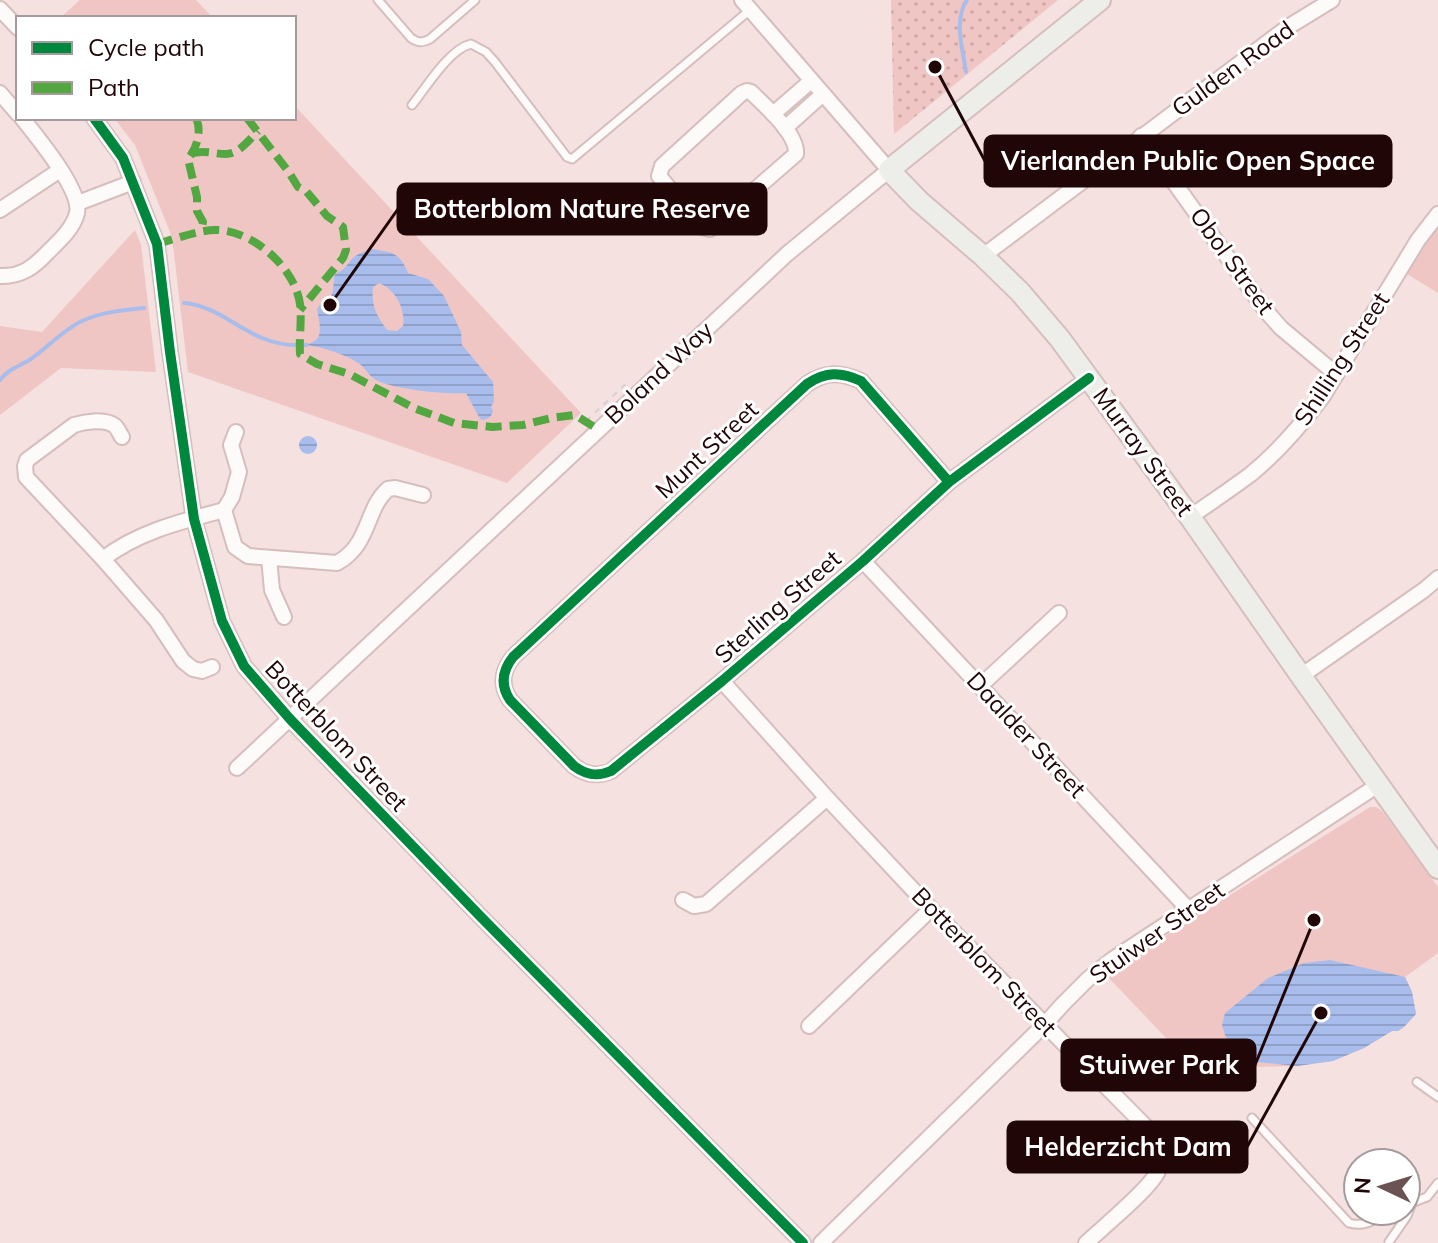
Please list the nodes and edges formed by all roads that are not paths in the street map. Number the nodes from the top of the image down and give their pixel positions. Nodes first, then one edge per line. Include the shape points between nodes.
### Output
1 (378, 0) edge
2 (475, 0) edge
3 (1100, 0) edge
4 (1332, 0) edge
5 (746, 5) edge
6 (0, 9) edge
7 (16, 26) edge
8 (811, 81) junction
9 (0, 93) edge
10 (823, 94) junction
11 (412, 105) dead end
12 (16, 111) edge
13 (773, 114) junction
14 (23, 120) edge
15 (96, 120) edge
16 (785, 128) junction
17 (1141, 136) junction
18 (60, 170) junction
19 (889, 170) junction
20 (133, 182) junction
21 (78, 203) junction
22 (0, 210) edge
23 (1438, 214) edge
24 (983, 256) junction
25 (0, 276) edge
26 (1336, 374) junction
27 (1089, 378) junction
28 (236, 432) dead end
29 (122, 437) dead end
30 (949, 482) junction
31 (423, 495) dead end
32 (224, 510) junction
33 (1190, 517) junction
34 (194, 519) junction
35 (269, 558) junction
36 (103, 559) junction
37 (863, 561) junction
38 (1438, 578) edge
39 (1059, 613) dead end
40 (284, 617) dead end
41 (212, 667) dead end
42 (1301, 676) junction
43 (503, 681) joint
44 (722, 681) junction
45 (980, 686) junction
46 (290, 719) junction
47 (237, 768) dead end
48 (1378, 785) junction
49 (827, 798) junction
50 (1438, 868) edge
51 (683, 900) dead end
52 (931, 909) junction
53 (1189, 910) junction
54 (1045, 1024) junction
55 (809, 1026) dead end
56 (1417, 1082) dead end
57 (1438, 1097) edge
58 (1252, 1118) dead end
59 (1438, 1183) edge
60 (1422, 1199) edge
61 (1342, 1215) edge
62 (803, 1243) edge
63 (821, 1243) edge
64 (1086, 1243) edge

1 - 2 lane via 417,42 430,39
3 - 19 street, Boland Way
4 - 17 street, Gulden Road
5 - 8 street, Murray Street
5 - 11 lane via 572,159 495,62 471,44 451,56
6 - 7 street
8 - 10 street, Murray Street
8 - 13 street
9 - 12 street
10 - 16 street
10 - 19 street, Murray Street
13 - 16 street
13 - 16 street via 751,92 742,93 662,166 659,176 702,227 710,229 796,154
14 - 18 street
15 - 20 street, Botterblom Street via 115,144
17 - 24 street, Gulden Road
17 - 26 street, Obol Street via 1266,311
18 - 21 street
18 - 22 street
19 - 24 street, Murray Street
19 - 46 street, Boland Way via 787,254
20 - 21 street
20 - 34 street, Botterblom Street via 157,244
21 - 25 street via 73,224 40,261 21,274
23 - 26 street, Shilling Street
24 - 27 street, Murray Street via 1032,304
26 - 33 street, Shilling Street via 1307,417 1270,457
27 - 30 street, Sterling Street
27 - 33 street, Murray Street
28 - 32 street via 231,445 239,472
29 - 36 street via 108,422 82,423 66,430 25,466 30,484
30 - 37 street, Sterling Street
30 - 43 street, Munt Street via 861,381 835,373 817,377 513,657
31 - 35 street via 388,489 359,544 337,563
32 - 34 street
32 - 35 street via 235,547 248,556
33 - 42 street, Murray Street
34 - 36 street via 161,528
34 - 46 street, Botterblom Street via 233,644 244,666
35 - 40 street via 272,590
36 - 41 street via 156,620 183,661 202,671
37 - 44 street, Sterling Street
37 - 45 street, Daalder Street
38 - 42 street
39 - 45 street
42 - 48 street, Murray Street
43 - 44 street, Sterling Street via 510,700 574,766 597,775 622,763
44 - 49 street, Botterblom Street
45 - 53 street, Daalder Street
46 - 47 street, Boland Way
46 - 62 street, Botterblom Street
48 - 50 street, Murray Street
48 - 53 street, Stuiwer Street
49 - 51 street via 706,904 694,906
49 - 52 street, Botterblom Street
52 - 54 street, Botterblom Street
52 - 55 street
53 - 54 street, Stuiwer Street via 1113,959
54 - 63 street, Stuiwer Street
54 - 64 street, Botterblom Street via 1154,1135 1160,1148 1153,1180
56 - 57 lane
58 - 61 lane
59 - 60 lane

